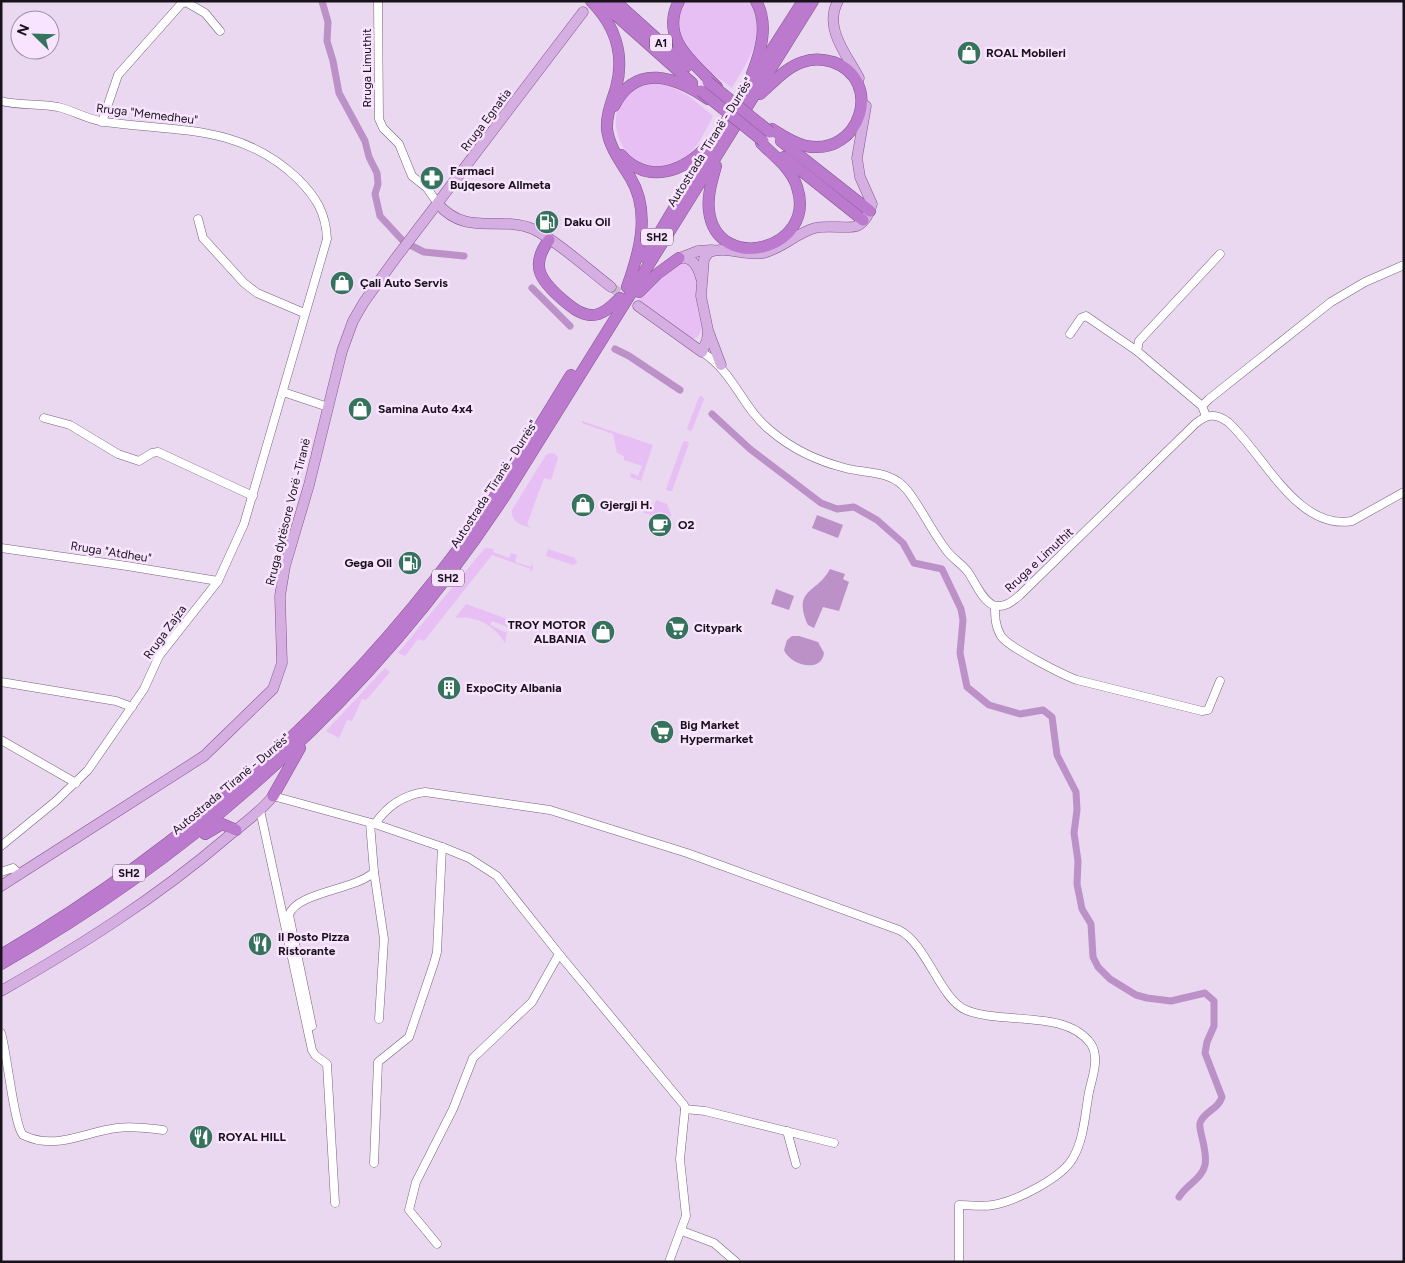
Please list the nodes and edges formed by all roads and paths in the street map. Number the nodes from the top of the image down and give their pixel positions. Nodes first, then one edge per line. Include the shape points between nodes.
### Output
1 (378, 1) edge
2 (592, 1) edge
3 (600, 1) edge
4 (615, 1) edge
5 (679, 1) edge
6 (756, 1) edge
7 (803, 1) edge
8 (813, 1) edge
9 (838, 1) edge
10 (583, 12) dead end
11 (220, 31) dead end
12 (705, 87) junction
13 (748, 98) junction
14 (1, 100) edge
15 (102, 122) junction
16 (720, 131) junction
17 (766, 136) junction
18 (720, 152) junction
19 (438, 204) junction
20 (867, 215) junction
21 (198, 219) dead end
22 (422, 226) joint
23 (549, 240) junction
24 (715, 250) junction
25 (1220, 254) dead end
26 (679, 258) junction
27 (1404, 265) edge
28 (611, 287) tunnel mouth
29 (627, 287) junction
30 (701, 287) junction
31 (620, 298) junction
32 (638, 306) tunnel mouth
33 (304, 313) junction
34 (703, 317) junction
35 (708, 330) junction
36 (1070, 334) dead end
37 (604, 336) junction
38 (687, 342) junction
39 (1137, 351) junction
40 (702, 352) junction
41 (721, 365) junction
42 (283, 392) junction
43 (1202, 406) junction
44 (328, 407) junction
45 (1206, 416) junction
46 (44, 418) dead end
47 (1404, 492) edge
48 (253, 496) junction
49 (1, 548) edge
50 (218, 582) junction
51 (996, 606) junction
52 (1220, 681) dead end
53 (1, 682) edge
54 (132, 707) junction
55 (309, 735) junction
56 (1, 740) edge
57 (76, 783) junction
58 (273, 796) junction
59 (260, 810) junction
60 (372, 823) junction
61 (236, 830) junction
62 (1, 846) edge
63 (442, 847) junction
64 (146, 871) junction
65 (1, 872) edge
66 (374, 872) junction
67 (19, 874) junction
68 (1, 886) edge
69 (558, 954) junction
70 (1, 955) edge
71 (1, 964) edge
72 (1, 991) edge
73 (378, 1019) dead end
74 (312, 1026) dead end
75 (1, 1033) edge
76 (685, 1109) junction
77 (163, 1130) dead end
78 (787, 1131) junction
79 (834, 1143) dead end
80 (374, 1163) dead end
81 (796, 1164) dead end
82 (335, 1203) dead end
83 (682, 1231) junction
84 (437, 1244) dead end
85 (669, 1262) edge
86 (736, 1262) edge
87 (959, 1262) edge

1 - 19 street, Rruga Limuthit via 379,119 399,144 412,176 427,188
2 - 29 highway via 618,43 620,70 607,129 614,150 637,190 641,210 639,250
3 - 12 highway, A1 via 633,34
4 - 12 highway, A1
5 - 12 highway via 673,20 677,42
6 - 13 highway via 762,18 762,44
7 - 13 highway, Autostrada "Tiranë - Durrës" / SH2
8 - 13 highway, Autostrada "Tiranë - Durrës" / SH2
9 - 20 main road via 833,15 837,40 865,91 866,108 857,158 860,177 871,198
10 - 19 main road, Rruga Egnatia
11 - 15 street via 197,7 186,2 181,4 118,75
12 - 16 highway via 660,77 643,79 630,86 618,98 612,115 612,134 617,149 637,168 652,173 668,172 695,157
12 - 17 highway, A1, bridge
13 - 16 highway, Autostrada "Tiranë - Durrës" / SH2
13 - 17 highway via 789,69 812,60 836,64 849,73 858,86 862,102 859,118 851,132 836,143 808,146
13 - 18 highway, Autostrada "Tiranë - Durrës" / SH2
14 - 15 street, Rruga "Memedheu" via 55,107
15 - 33 street, Rruga "Memedheu" via 211,133 255,148 284,166 316,198 327,228 326,247
16 - 29 highway, Autostrada "Tiranë - Durrës" / SH2
17 - 18 highway via 793,177 800,203 790,231 767,246 751,249 734,245 714,226 709,211 710,193
17 - 20 highway
18 - 37 highway, Autostrada "Tiranë - Durrës" / SH2
19 - 22 main road, Rruga Egnatia
19 - 23 main road via 450,215 466,222 525,226
20 - 24 main road via 854,227 831,225 812,228 762,253
21 - 33 street via 203,238 244,283 257,293
22 - 44 main road, Rruga dytësore Vorë -Tiranë via 364,302 353,322
23 - 28 main road
23 - 31 highway via 539,258 539,272 571,306 583,313 595,314 606,310
24 - 26 main road via 698,251
24 - 30 main road via 706,254
25 - 39 street via 1139,341
26 - 30 main road via 685,257 694,263 701,278
26 - 37 highway via 650,279
27 - 43 street via 1364,282 1331,302
29 - 31 highway, Autostrada "Tiranë - Durrës" / SH2
30 - 34 main road
31 - 70 highway, Autostrada "Tiranë - Durrës" / SH2 via 472,529 417,602 336,695 248,779 174,839 73,911
32 - 38 main road
33 - 42 street, Rruga Zajza
34 - 35 main road
34 - 38 main road via 701,338 696,343
35 - 40 main road
35 - 41 main road
36 - 39 street via 1086,316
37 - 55 highway, Autostrada "Tiranë - Durrës" / SH2 via 504,497 458,564 406,632
38 - 40 main road
39 - 43 street
40 - 41 street, Rruga e Limuthit
41 - 51 street, Rruga e Limuthit via 756,417 796,450 828,463 881,474 899,482 947,552 963,566 988,602
42 - 44 street
42 - 48 street, Rruga Zajza
43 - 45 street
44 - 67 main road, Rruga dytësore Vorë -Tiranë via 284,571 280,608 282,663 270,693 204,756
45 - 47 street via 1217,415 1228,422 1293,498 1309,512 1327,519 1345,523 1352,521
45 - 51 street, Rruga e Limuthit via 1020,595
46 - 48 street via 74,427 128,459 139,461 158,452
48 - 50 street, Rruga Zajza via 236,545
49 - 50 street, Rruga "Atdheu"
50 - 54 street, Rruga Zajza via 159,656
51 - 52 street via 997,627 1003,639 1061,674 1077,680 1202,711 1208,710
53 - 54 street via 116,700
54 - 57 street, Rruga Zajza
55 - 58 highway
55 - 64 highway, Autostrada "Tiranë - Durrës" / SH2 via 231,804
56 - 57 street
57 - 62 street, Rruga Zajza
58 - 59 main road
58 - 60 street
59 - 61 main road
59 - 82 street via 312,1050 327,1064
60 - 63 street
60 - 66 street
60 - 87 street via 397,801 425,792 550,810 687,853 899,930 911,939 961,1007 987,1015 1048,1022 1082,1035 1092,1046 1094,1065 1081,1137 1074,1157 1061,1173 1010,1200 984,1206 959,1205
61 - 64 highway via 228,825 216,826 158,870
61 - 72 main road via 116,921
63 - 69 street via 469,858 497,876
63 - 80 street via 434,963 409,1037 381,1059 377,1067
64 - 71 highway, Autostrada "Tiranë - Durrës" / SH2
65 - 67 street via 13,868
66 - 73 street via 384,939
66 - 74 street via 342,888 320,892 290,911
67 - 68 main road, Rruga dytësore Vorë -Tiranë
69 - 76 street
69 - 84 street via 532,1002 474,1058 453,1110 416,1182 409,1210
75 - 77 street via 17,1122 23,1135 51,1143 114,1128
76 - 78 street
76 - 83 street via 680,1158 687,1203
78 - 79 street
78 - 81 street
83 - 85 street
83 - 86 street via 714,1243

